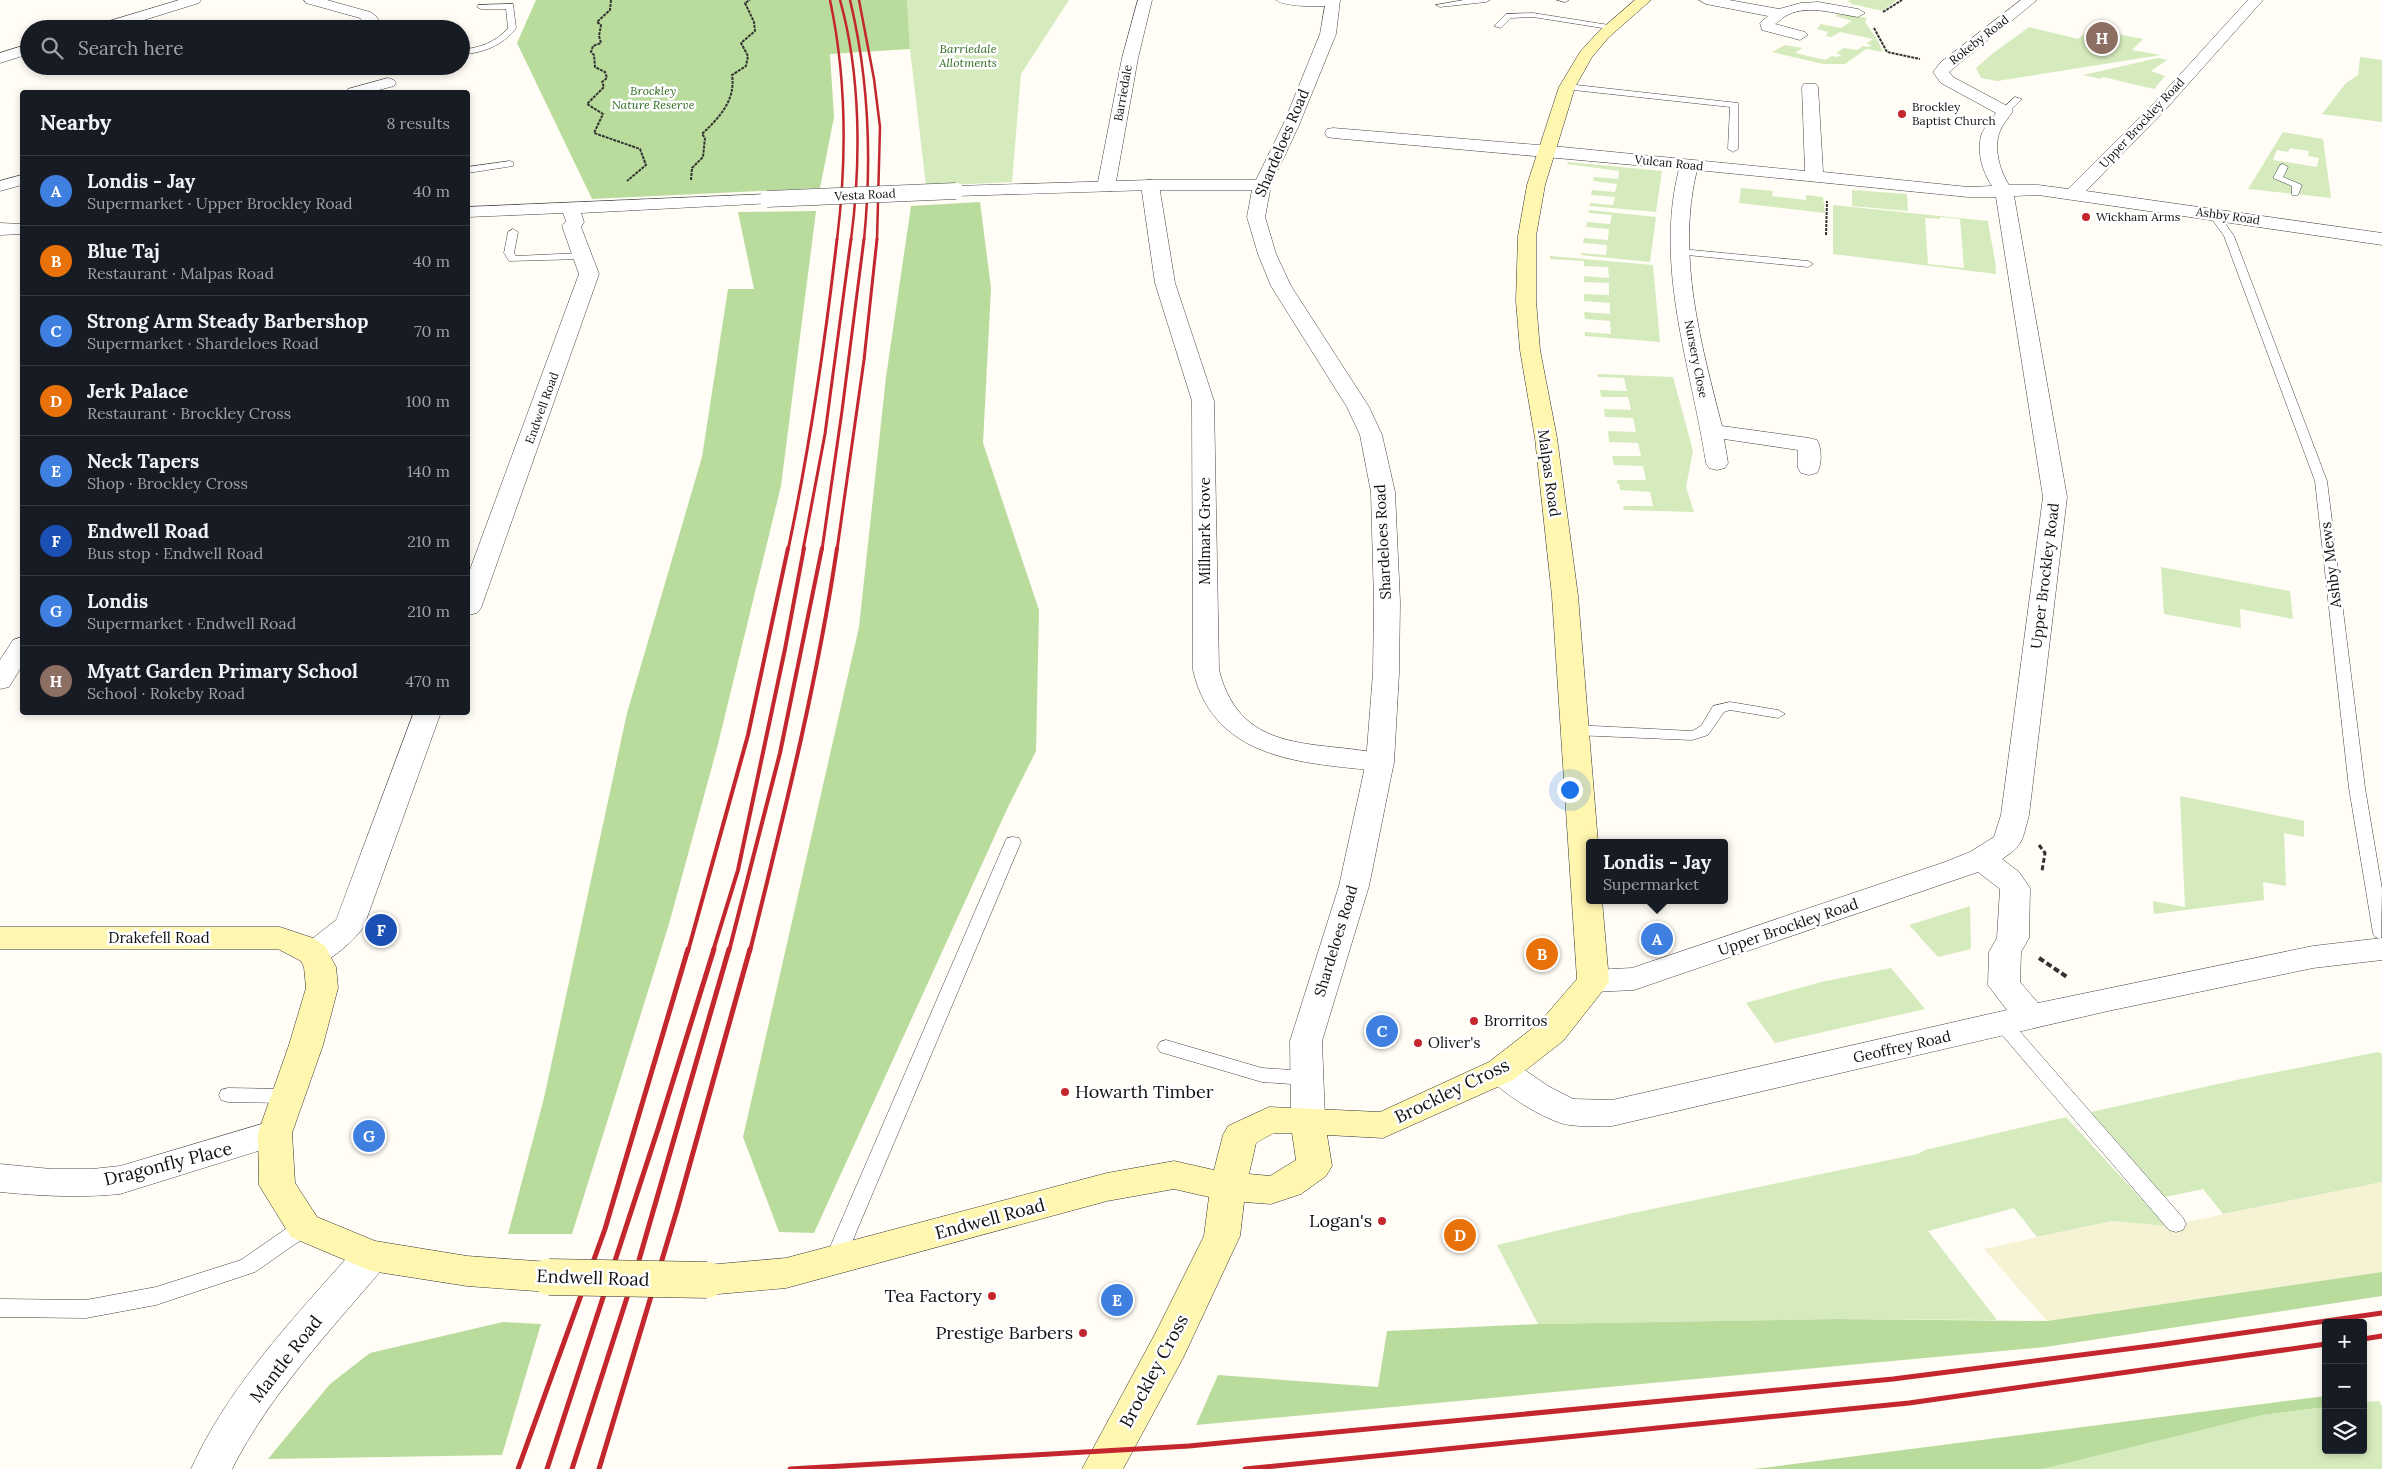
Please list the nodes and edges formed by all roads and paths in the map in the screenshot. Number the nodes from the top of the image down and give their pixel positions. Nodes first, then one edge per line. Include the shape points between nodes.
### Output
1 (194, 0) edge
2 (312, 0) edge
3 (611, 0) edge
4 (750, 0) edge
5 (1145, 0) edge
6 (1283, 0) edge
7 (1486, 0) edge
8 (1561, 0) edge
9 (1565, 0) edge
10 (1644, 0) edge
11 (1706, 0) edge
12 (1902, 0) edge
13 (2030, 0) edge
14 (2256, 0) edge
15 (1333, 1) edge
16 (1440, 5) dead end
17 (481, 7) dead end
18 (1858, 13) dead end
19 (1780, 14) junction
20 (1877, 16) dead end
21 (128, 20) edge
22 (372, 20) edge
23 (1498, 26) dead end
24 (1610, 27) junction
25 (1874, 28) dead end
26 (1800, 35) dead end
27 (470, 51) edge
28 (20, 52) edge
29 (0, 58) edge
30 (1947, 65) junction
31 (387, 75) edge
32 (1567, 87) junction
33 (1810, 87) dead end
34 (390, 88) edge
35 (372, 90) edge
36 (2011, 105) joint
37 (1333, 133) dead end
38 (1733, 148) dead end
39 (1545, 151) junction
40 (510, 164) dead end
41 (1689, 165) junction
42 (2283, 167) dead end
43 (470, 170) edge
44 (1821, 177) junction
45 (20, 181) edge
46 (627, 181) dead end
47 (687, 184) dead end
48 (1150, 185) junction
49 (1262, 185) junction
50 (0, 186) edge
51 (1106, 187) junction
52 (2004, 191) junction
53 (2295, 193) dead end
54 (2073, 194) junction
55 (571, 208) junction
56 (470, 212) edge
57 (2214, 215) junction
58 (0, 229) edge
59 (20, 229) edge
60 (513, 232) dead end
61 (1826, 235) dead end
62 (2382, 239) edge
63 (1681, 252) junction
64 (581, 256) junction
65 (1808, 264) dead end
66 (1712, 431) junction
67 (1717, 463) dead end
68 (1809, 468) dead end
69 (470, 602) edge
70 (20, 648) edge
71 (0, 680) edge
72 (1778, 714) dead end
73 (427, 715) edge
74 (1574, 730) junction
75 (1380, 762) junction
76 (1013, 842) dead end
77 (1981, 859) junction
78 (1586, 889) edge
79 (1587, 904) edge
80 (2382, 933) edge
81 (0, 938) edge
82 (2013, 938) junction
83 (2382, 949) edge
84 (314, 954) junction
85 (2313, 957) junction
86 (1593, 981) junction
87 (2108, 999) junction
88 (2017, 1020) junction
89 (1166, 1047) dead end
90 (1501, 1071) junction
91 (1306, 1078) junction
92 (228, 1095) dead end
93 (288, 1096) junction
94 (1308, 1120) junction
95 (275, 1133) junction
96 (0, 1178) edge
97 (1228, 1187) junction
98 (2176, 1224) dead end
99 (304, 1227) junction
100 (371, 1256) junction
101 (833, 1262) junction
102 (0, 1308) edge
103 (211, 1469) edge
104 (1102, 1469) edge

1 - 21 street
2 - 22 street
3 - 46 path via 610,10 597,22 602,25 598,36 601,43 593,46 591,52 595,67 605,72 607,78 602,82 604,87 587,104 603,114 594,133 640,149 646,165
4 - 47 path via 745,3 755,31 741,43 748,56 746,66 732,74 731,98 720,117 702,134 705,138 703,157 692,168 692,179
5 - 51 street, Barriedale via 1130,58
6 - 15 street
7 - 16 lane
8 - 9 lane
10 - 24 main road, Malpas Road
11 - 19 street
12 - 20 path
13 - 30 street, Rokeby Road
14 - 54 street, Upper Brockley Road
15 - 49 street, Shardeloes Road via 1328,34 1291,125
17 - 27 lane via 510,6 512,28 498,44
18 - 19 street via 1806,2 1795,4
19 - 26 street via 1766,27
23 - 24 lane via 1509,16 1533,15
24 - 32 main road, Malpas Road via 1585,55
25 - 30 path via 1887,52
28 - 29 street
30 - 36 street, Rokeby Road via 1941,72 1947,80
31 - 34 street
32 - 38 lane via 1735,106
32 - 39 main road, Malpas Road
33 - 44 street
34 - 35 street
36 - 52 street, Upper Brockley Road via 1991,132 1988,150 1994,176
37 - 39 street, Vulcan Road
39 - 41 street, Vulcan Road
39 - 74 main road, Malpas Road via 1527,236 1526,301 1565,596
40 - 43 lane
41 - 44 street, Vulcan Road
41 - 63 street, Nursery Close via 1681,198
42 - 53 lane via 2278,178 2297,185
44 - 52 street, Vulcan Road via 1968,192
44 - 61 path
45 - 50 street
48 - 49 street, Vesta Road
48 - 51 street, Vesta Road
48 - 75 street, Millmark Grove via 1165,283 1203,401 1206,670 1214,695 1230,720 1255,738 1293,752
49 - 75 street, Shardeloes Road via 1256,217 1267,254 1281,286 1358,407 1371,435 1381,482 1387,602
51 - 55 street, Vesta Road, bridge
52 - 54 street
52 - 77 street, Upper Brockley Road via 2055,497 2015,815 2007,842
54 - 57 street, Ashby Road
55 - 56 street, Vesta Road
55 - 64 street, Endwell Road via 575,222 571,226
57 - 62 street, Ashby Road via 2297,221
57 - 80 lane, Ashby Mews via 2229,236 2321,481 2357,788
58 - 59 street
60 - 64 lane via 509,253 513,260
63 - 65 lane
63 - 66 street, Nursery Close via 1693,352
64 - 69 street, Endwell Road via 589,274
66 - 67 street, Nursery Close
66 - 68 street via 1809,445
70 - 71 street
72 - 74 lane via 1738,707 1718,709 1699,735
73 - 84 street via 349,926
74 - 78 main road, Malpas Road
75 - 91 street, Shardeloes Road via 1354,886 1306,1041
76 - 101 lane
77 - 82 street via 2015,888
77 - 86 street, Upper Brockley Road via 1634,979
79 - 86 main road, Malpas Road
80 - 85 street, Geoffrey Road
81 - 84 main road, Drakefell Road via 280,938
82 - 87 path via 2056,970
82 - 88 street via 2005,952 2004,985
83 - 85 street, Geoffrey Road
84 - 93 main road via 320,967 322,988
85 - 87 street, Geoffrey Road
86 - 90 main road, Brockley Cross via 1551,1032
87 - 88 street, Geoffrey Road
88 - 90 street, Geoffrey Road via 1612,1113 1568,1112
88 - 98 lane
89 - 91 lane via 1262,1075
90 - 94 main road, Brockley Cross via 1383,1125
91 - 94 street, Shardeloes Road
92 - 93 lane
93 - 95 main road
94 - 97 main road via 1269,1120 1240,1135
94 - 97 main road, Shardeloes Road via 1314,1166 1288,1184 1271,1190
95 - 96 street, Dragonfly Place via 120,1180 51,1183
95 - 99 main road via 277,1185
97 - 101 main road, Endwell Road via 1174,1175 1107,1187
97 - 104 main road, Brockley Cross via 1222,1236 1169,1346
99 - 100 main road, Endwell Road
99 - 102 lane via 248,1266 156,1296 86,1309
100 - 101 main road, Endwell Road, bridge via 467,1272 550,1278 708,1280 786,1274
100 - 103 street, Mantle Road via 288,1352 234,1425

